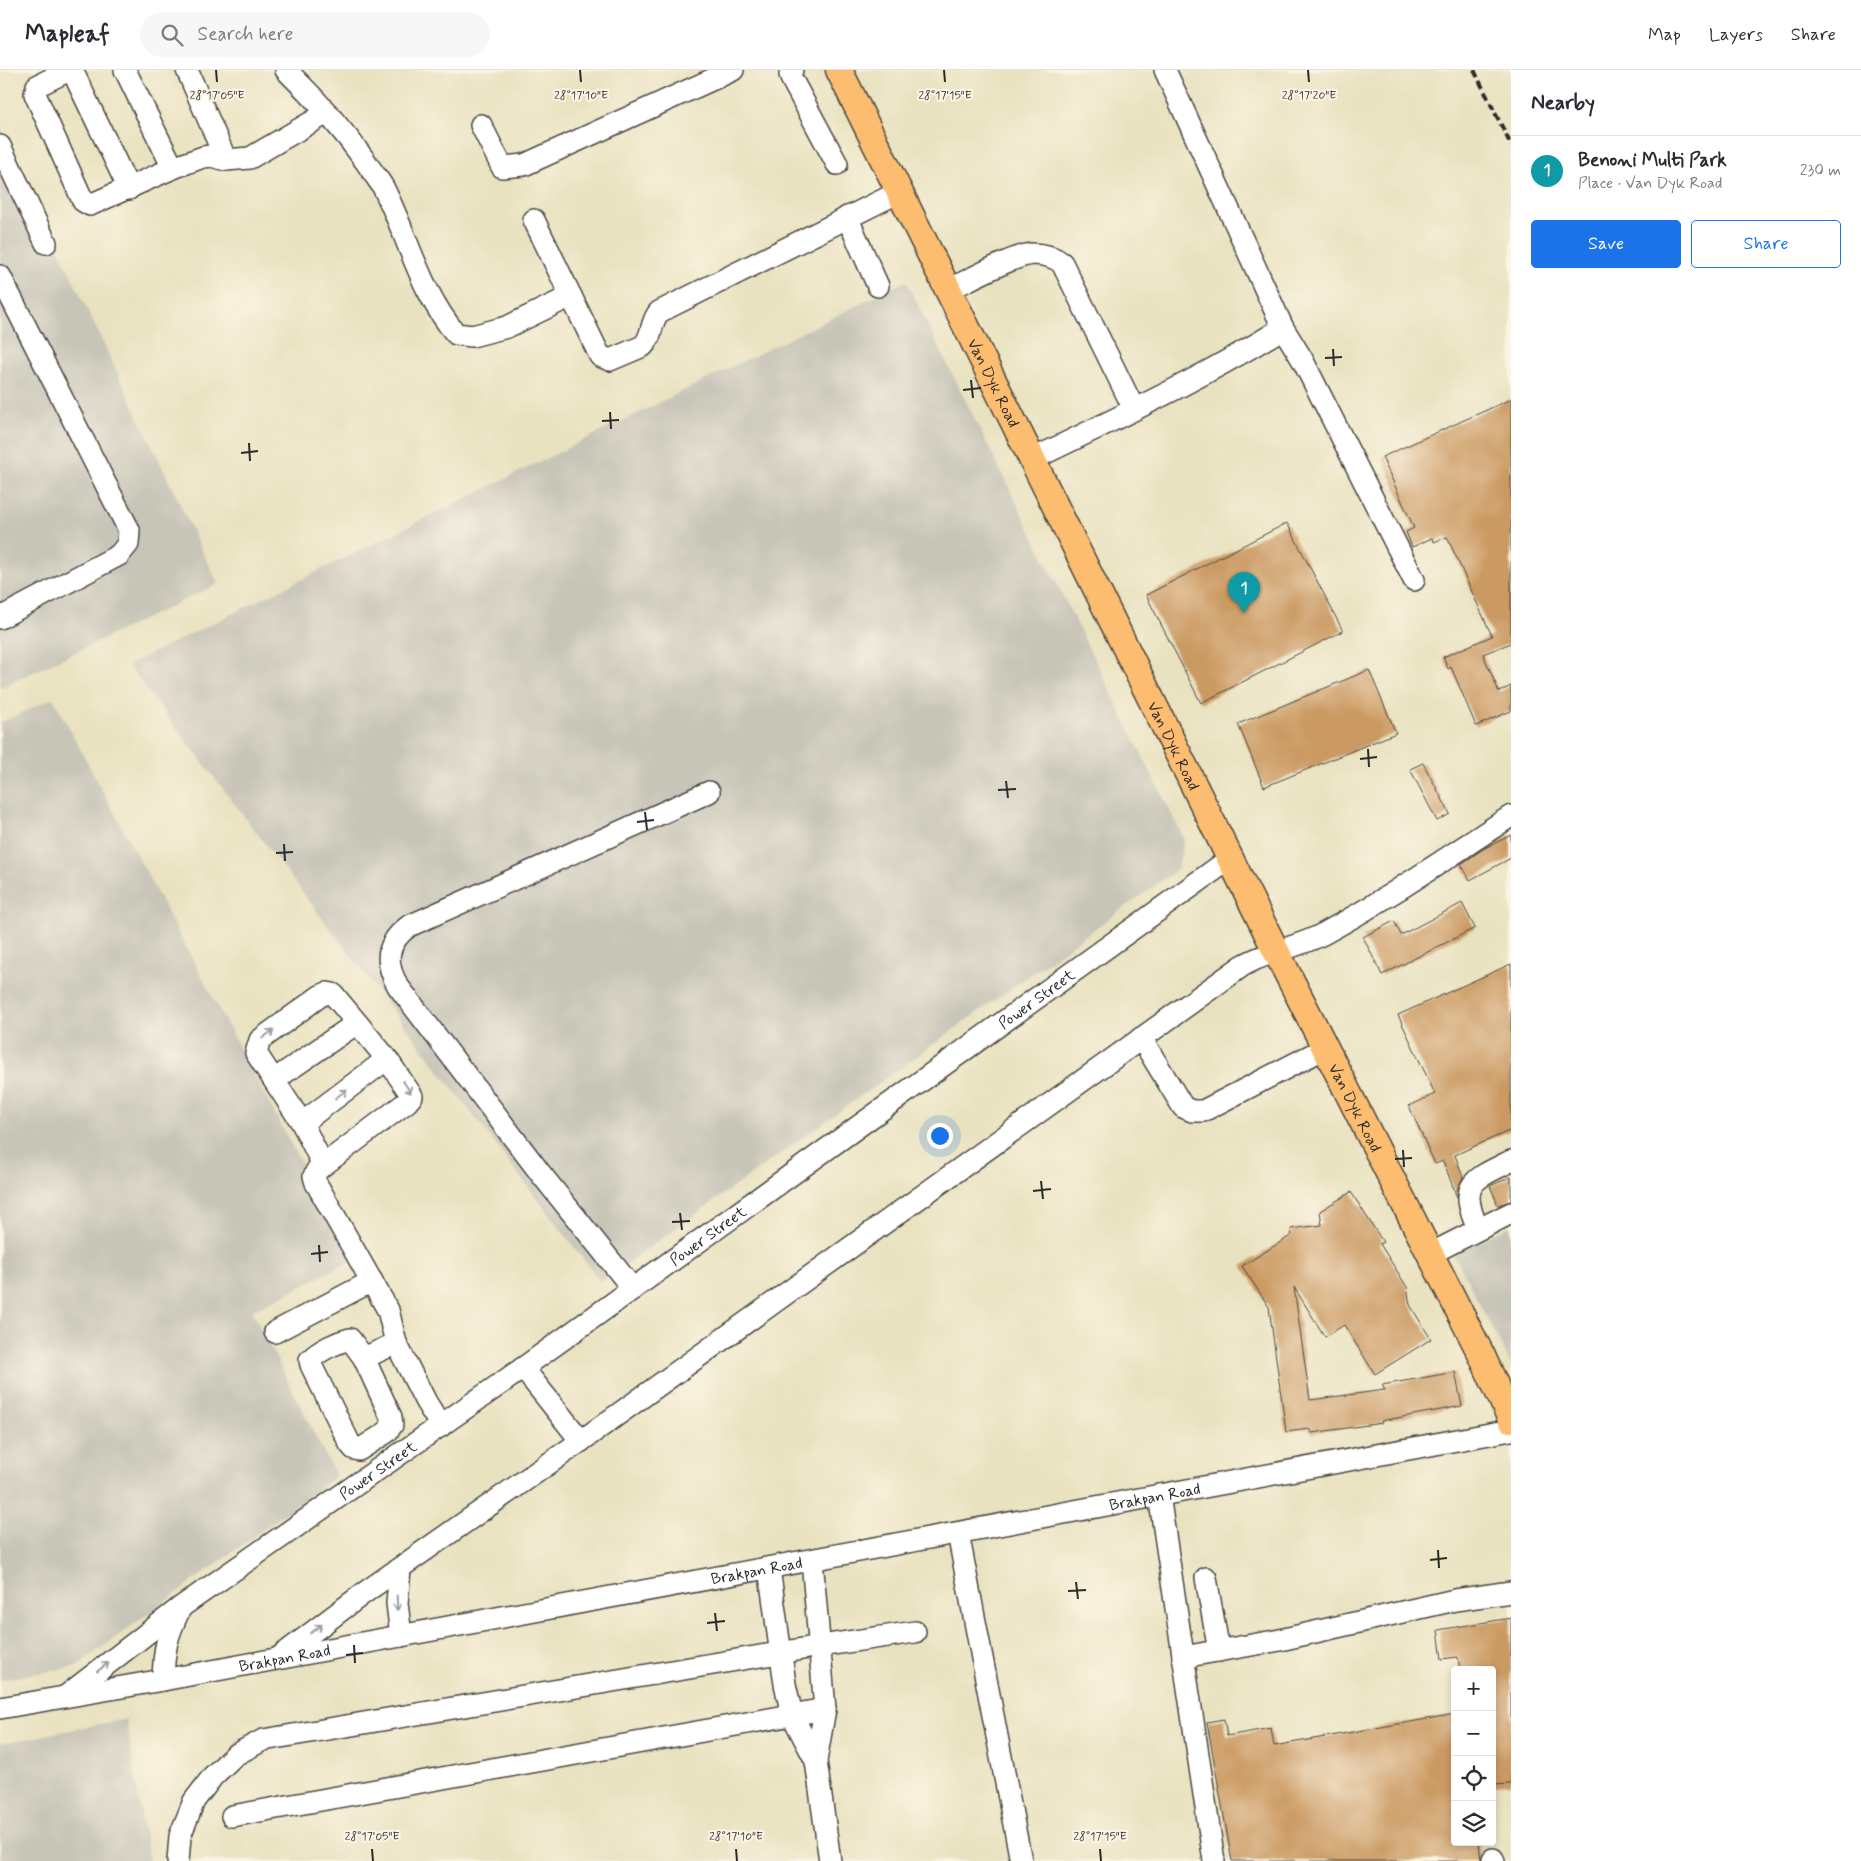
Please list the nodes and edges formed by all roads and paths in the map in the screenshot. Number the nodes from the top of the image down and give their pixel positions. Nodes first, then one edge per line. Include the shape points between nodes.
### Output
1 (70, 70) edge
2 (125, 70) edge
3 (187, 70) edge
4 (286, 70) edge
5 (733, 70) edge
6 (792, 70) edge
7 (839, 70) edge
8 (1165, 70) edge
9 (327, 113) junction
10 (481, 125) dead end
11 (0, 146) edge
12 (226, 160) junction
13 (837, 164) dead end
14 (173, 168) junction
15 (129, 189) junction
16 (899, 192) junction
17 (847, 217) junction
18 (534, 220) dead end
19 (46, 243) dead end
20 (0, 276) edge
21 (878, 286) dead end
22 (948, 290) junction
23 (571, 296) junction
24 (1283, 328) junction
25 (1134, 409) junction
26 (1033, 459) junction
27 (1414, 580) dead end
28 (0, 618) edge
29 (709, 792) dead end
30 (1511, 816) edge
31 (1231, 858) junction
32 (1277, 952) junction
33 (357, 1023) junction
34 (1141, 1038) junction
35 (1325, 1048) junction
36 (387, 1060) junction
37 (274, 1080) junction
38 (302, 1123) junction
39 (1511, 1161) edge
40 (323, 1165) junction
41 (1511, 1213) edge
42 (1478, 1229) junction
43 (1430, 1254) junction
44 (372, 1281) junction
45 (633, 1289) junction
46 (276, 1332) dead end
47 (396, 1343) junction
48 (364, 1358) junction
49 (524, 1368) junction
50 (1508, 1402) edge
51 (441, 1426) junction
52 (1511, 1430) edge
53 (582, 1440) junction
54 (1159, 1495) junction
55 (958, 1532) junction
56 (812, 1560) junction
57 (769, 1568) junction
58 (400, 1569) junction
59 (1206, 1578) dead end
60 (1511, 1592) edge
61 (181, 1607) junction
62 (915, 1632) dead end
63 (401, 1636) junction
64 (820, 1646) junction
65 (1219, 1651) junction
66 (781, 1654) junction
67 (1183, 1657) junction
68 (277, 1659) junction
69 (163, 1680) junction
70 (65, 1697) junction
71 (0, 1708) edge
72 (825, 1709) junction
73 (792, 1715) junction
74 (816, 1761) junction
75 (232, 1816) dead end
76 (178, 1861) edge
77 (830, 1861) edge
78 (1021, 1861) edge
79 (1214, 1861) edge

1 - 15 street
1 - 15 street via 37,86 35,94 83,201 90,205
2 - 14 street
3 - 12 street
4 - 9 street
5 - 10 street via 524,165 502,166
6 - 13 street via 791,78
7 - 16 main road, Van Dyk Road
8 - 24 street
9 - 12 street via 250,158
9 - 23 street via 346,134 382,186 429,294 456,334 472,336 507,327
11 - 19 street
12 - 14 street via 203,157
14 - 15 street
16 - 17 street
16 - 22 main road, Van Dyk Road
17 - 21 street
17 - 23 street via 659,312 647,343 610,360 600,356
18 - 23 street
20 - 28 street via 129,530 128,544 120,555
22 - 25 street via 1026,255 1041,254 1055,258 1062,263
22 - 26 main road, Van Dyk Road
24 - 25 street
24 - 27 street via 1302,359
25 - 26 street
26 - 31 main road, Van Dyk Road
29 - 45 street via 409,926 401,932 390,950 388,962 398,986 540,1174
30 - 32 street via 1321,935
31 - 32 main road, Van Dyk Road
31 - 45 street, Power Street
32 - 34 street via 1242,966
32 - 35 main road, Van Dyk Road
33 - 36 street
33 - 37 street
37 -> 33 street via 256,1053 260,1040 320,996 333,994
34 - 35 street via 1183,1107 1192,1111 1203,1111
34 - 53 street
35 - 43 main road, Van Dyk Road
38 -> 36 street
36 -> 40 street via 411,1092 411,1098
37 - 38 street
38 - 40 street
39 - 42 street via 1480,1177 1469,1192 1468,1201
40 - 44 street via 314,1176 316,1183
41 - 42 street
42 - 43 street
43 - 50 main road, Van Dyk Road
44 - 46 street
44 - 47 street via 388,1310
45 - 49 street, Power Street
47 - 48 street
47 - 51 street
48 - 48 street via 392,1425 387,1432 359,1450 350,1444 310,1360 350,1339
49 - 51 street, Power Street
49 - 53 street
51 - 61 street, Power Street
52 - 54 street, Brakpan Road
53 - 58 street
54 - 55 street, Brakpan Road
54 - 67 street
55 - 56 street, Brakpan Road
55 - 78 street
56 - 57 street, Brakpan Road
56 - 64 street
57 - 63 street, Brakpan Road
57 - 66 street
58 -> 63 street via 397,1603
68 -> 58 street
59 - 65 street
60 - 65 street via 1455,1600
61 - 69 street via 169,1631
70 -> 61 street, Power Street
62 - 64 street
63 - 68 street, Brakpan Road
64 - 66 street
64 - 72 street
65 - 67 street
66 - 73 street
66 - 76 street via 263,1740 235,1754 194,1801 180,1836
67 - 79 street
68 - 69 street, Brakpan Road
69 - 70 street, Brakpan Road
70 - 71 street, Brakpan Road
72 - 73 street
72 - 74 street
73 - 74 street
73 - 75 street
74 - 77 street

